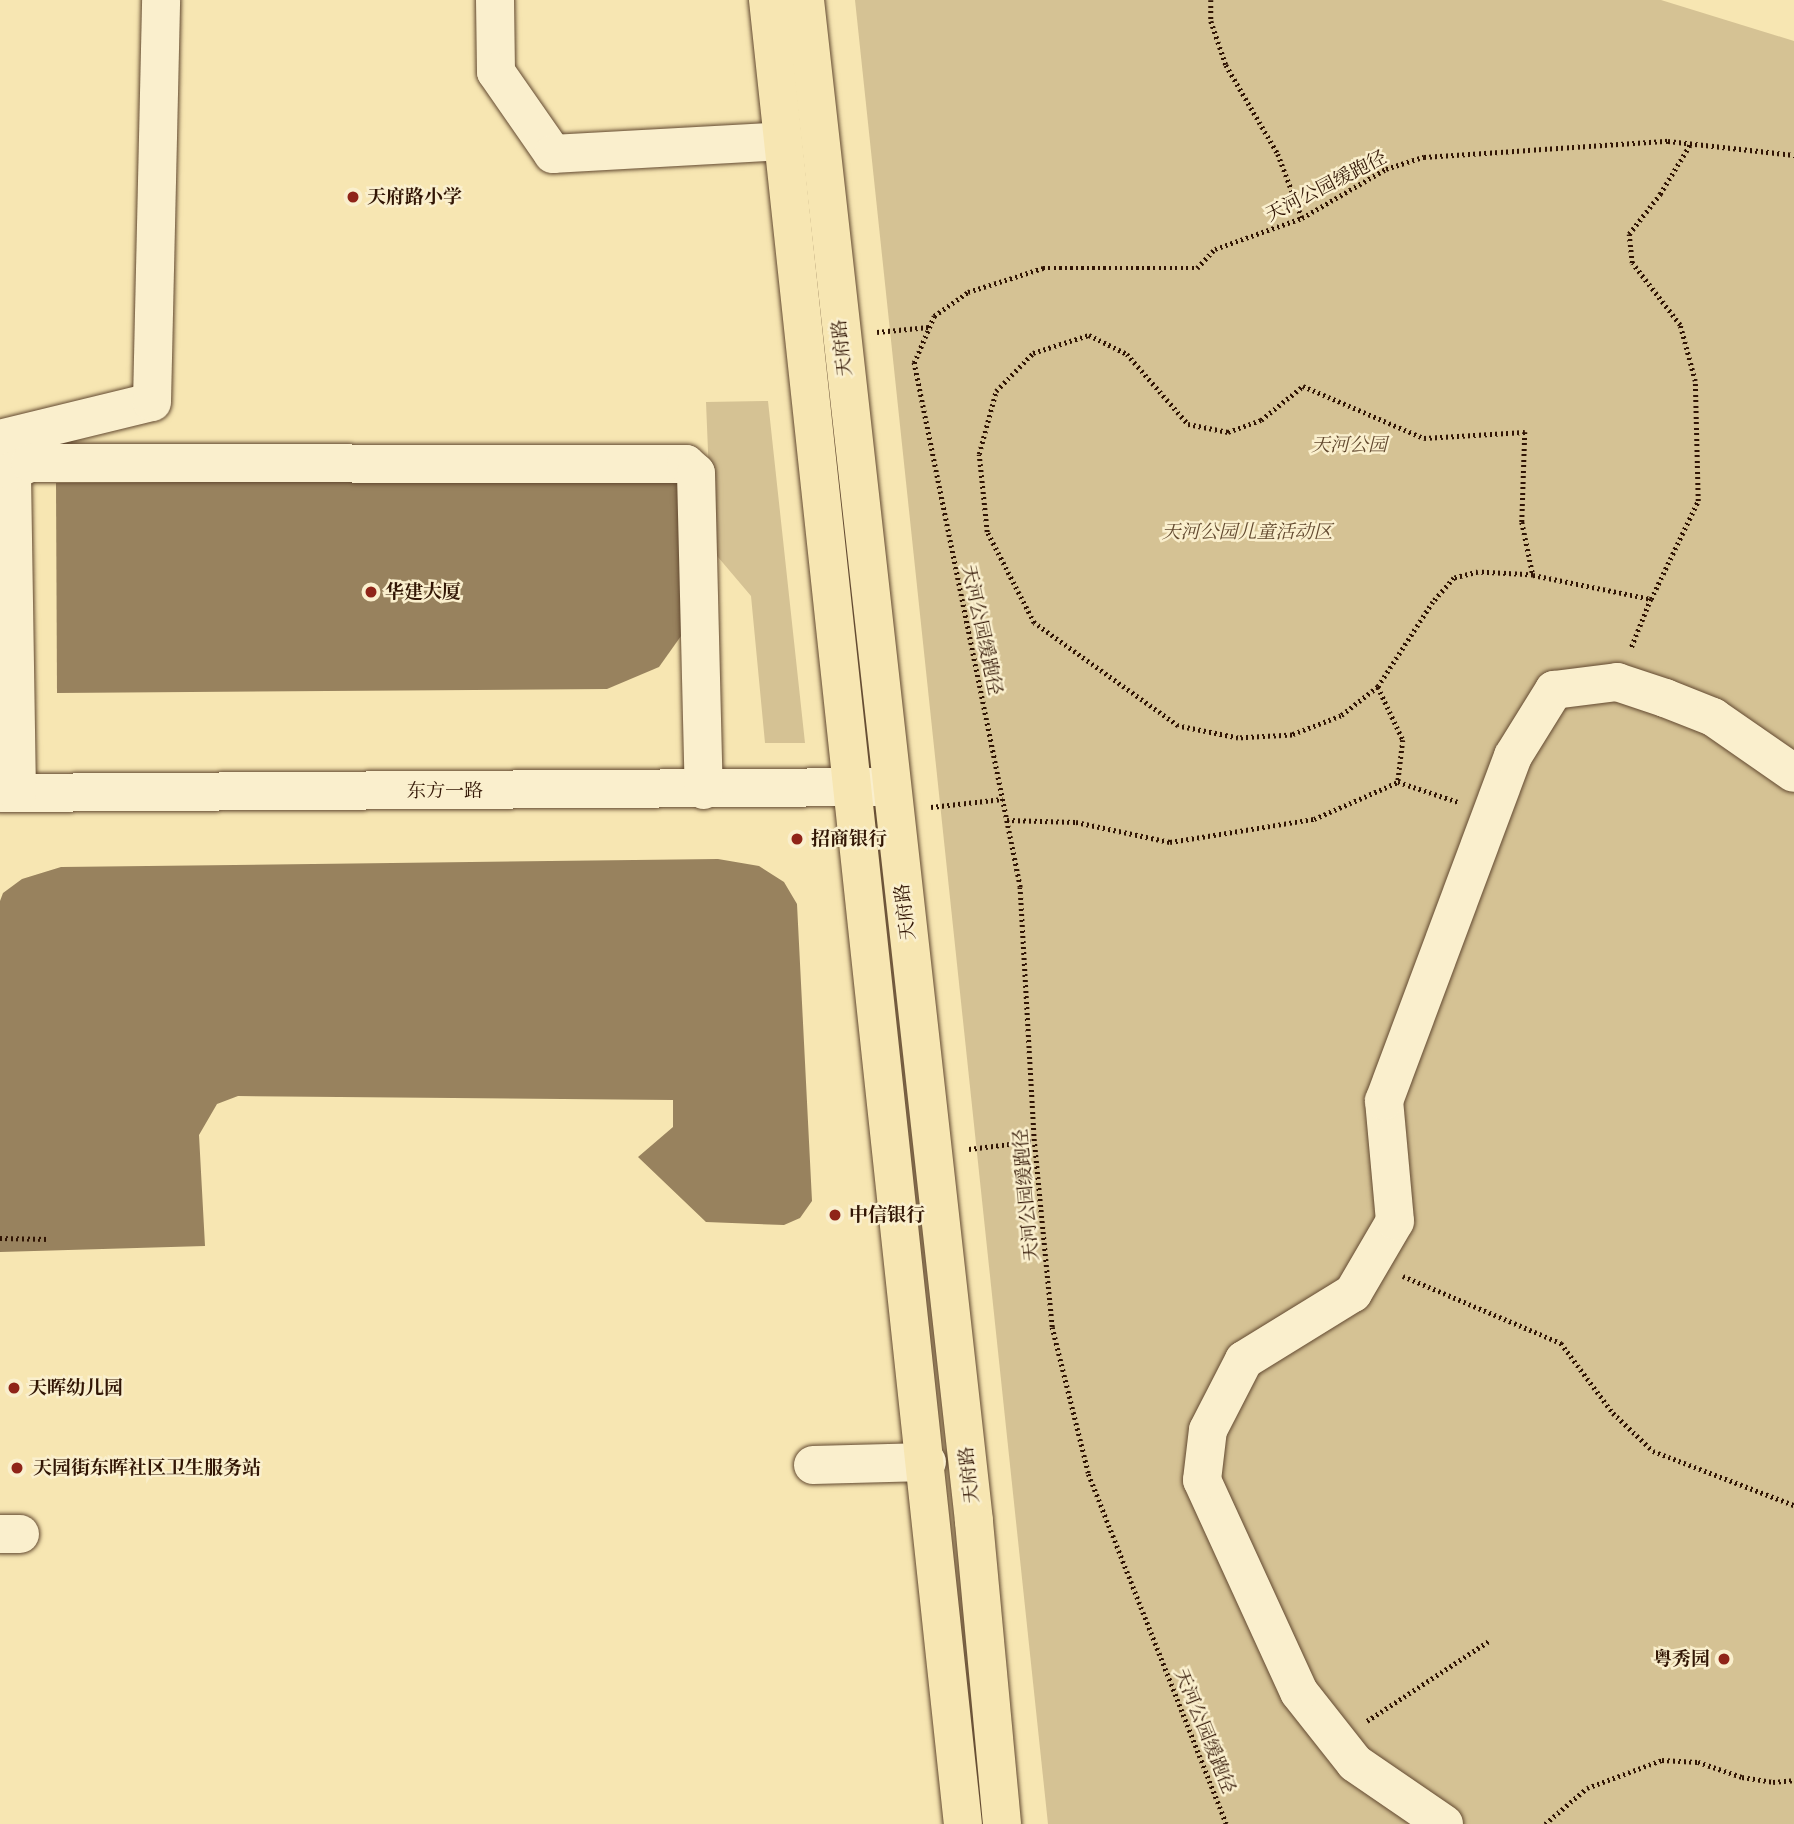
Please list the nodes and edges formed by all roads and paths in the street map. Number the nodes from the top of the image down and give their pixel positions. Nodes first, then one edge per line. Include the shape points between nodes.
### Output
1 (162, 0) edge
2 (495, 0) edge
3 (768, 0) edge
4 (805, 0) edge
5 (1211, 0) edge
6 (783, 141) junction
7 (1691, 143) junction
8 (1794, 155) edge
9 (1302, 218) junction
10 (929, 327) junction
11 (841, 335) junction
12 (0, 439) edge
13 (1533, 575) junction
14 (1651, 599) junction
15 (1617, 682) junction
16 (1378, 687) junction
17 (1794, 773) edge
18 (1398, 782) junction
19 (851, 789) junction
20 (704, 790) junction
21 (8, 793) edge
22 (892, 799) junction
23 (1003, 799) junction
24 (1493, 813) junction
25 (1007, 820) junction
26 (1034, 1141) junction
27 (990, 1146) dead end
28 (0, 1238) edge
29 (49, 1239) dead end
30 (1371, 1262) junction
31 (927, 1462) junction
32 (813, 1465) dead end
33 (1794, 1505) edge
34 (1489, 1641) dead end
35 (1337, 1740) junction
36 (1794, 1780) edge
37 (963, 1824) edge
38 (1002, 1824) edge
39 (1226, 1824) edge
40 (1444, 1824) edge
41 (1545, 1824) edge

1 - 12 street via 152,402
2 - 6 street via 496,72 553,154
3 - 6 main road, 天府路
4 - 11 main road, 天府路
5 - 9 path via 1211,21 1226,65 1278,154
6 - 19 main road, 天府路
7 - 8 path, 天河公园缓跑径
7 - 9 path, 天河公园缓跑径 via 1423,157 1385,169
7 - 14 path via 1629,234 1632,263 1680,325 1695,382 1698,501
9 - 10 path, 天河公园缓跑径 via 1216,249 1197,268 1043,268 968,292 934,316
10 - 11 path
10 - 23 path, 天河公园缓跑径 via 914,363
11 - 22 main road, 天府路
13 - 14 path
13 - 16 path via 1478,572 1454,578
13 - 16 path via 1522,522 1525,432 1424,438 1303,386 1261,420 1228,432 1188,424 1127,354 1089,335 1033,353 996,391 979,454 987,532 1034,623 1178,726 1238,738 1292,735 1341,716
14 - 15 path
15 - 17 street via 1713,717
15 - 24 street via 1554,690 1513,756
16 - 18 path via 1403,740
18 - 24 path
18 - 25 path via 1314,819 1170,842 1076,821
19 - 20 street, 东方一路
19 - 22 street, 东方一路
19 - 31 main road, 天府路
20 - 21 street, 东方一路
20 - 21 street via 696,473 685,464 30,463 12,471
22 - 23 path
22 - 38 main road, 天府路 via 972,1508
23 - 25 path, 天河公园缓跑径
24 - 30 street via 1384,1101 1395,1220
25 - 26 path, 天河公园缓跑径 via 1020,887
26 - 27 path
26 - 39 path, 天河公园缓跑径 via 1052,1328 1088,1473
28 - 29 path
30 - 33 path via 1561,1343 1613,1413 1653,1451
30 - 35 street via 1353,1293 1244,1360 1208,1430 1202,1480 1299,1692
31 - 32 street
31 - 37 main road, 天府路
34 - 35 path
35 - 40 street via 1354,1763
36 - 41 path via 1773,1782 1698,1762 1662,1760 1587,1788

